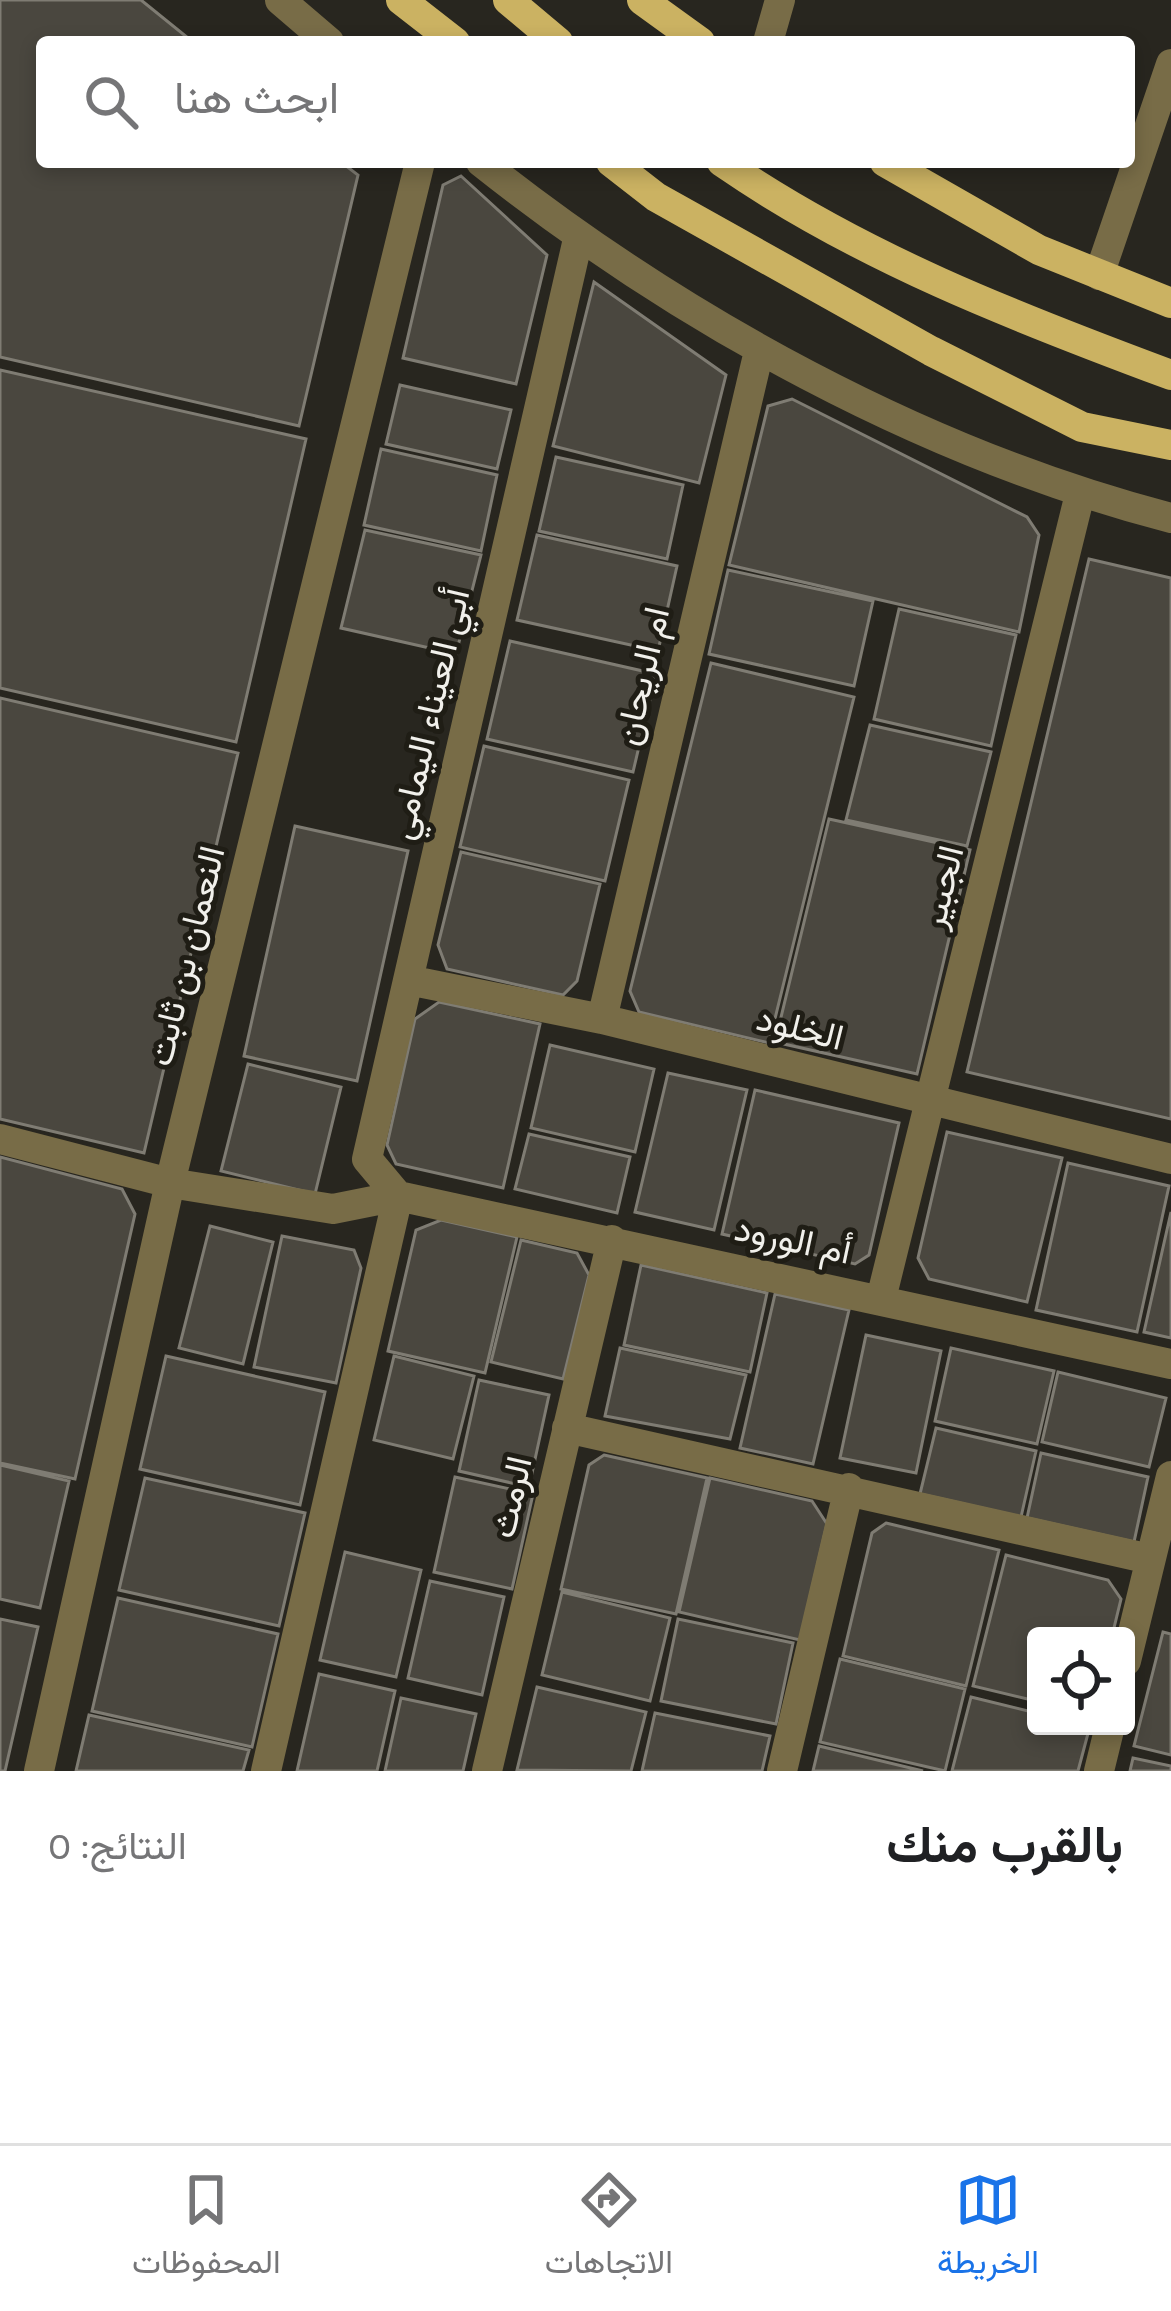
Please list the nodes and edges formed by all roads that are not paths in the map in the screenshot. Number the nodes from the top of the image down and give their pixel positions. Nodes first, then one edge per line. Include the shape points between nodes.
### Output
1 (280, 0) edge
2 (400, 0) edge
3 (508, 0) edge
4 (642, 0) edge
5 (780, 0) edge
6 (322, 36) edge
7 (447, 36) edge
8 (550, 36) edge
9 (692, 36) edge
10 (770, 36) edge
11 (1171, 64) edge
12 (419, 168) edge
13 (489, 168) edge
14 (619, 168) edge
15 (731, 168) edge
16 (896, 168) edge
17 (578, 239) junction
18 (1099, 275) junction
19 (1171, 303) edge
20 (982, 305) junction
21 (759, 351) junction
22 (1171, 352) edge
23 (1171, 375) edge
24 (1082, 428) junction
25 (1171, 445) edge
26 (1171, 460) edge
27 (1080, 494) junction
28 (1171, 518) edge
29 (408, 980) junction
30 (602, 1019) junction
31 (930, 1100) junction
32 (0, 1139) edge
33 (1171, 1159) edge
34 (170, 1183) junction
35 (398, 1196) junction
36 (612, 1240) junction
37 (881, 1299) junction
38 (1171, 1364) edge
39 (567, 1428) junction
40 (1171, 1476) edge
41 (849, 1488) junction
42 (1150, 1559) junction
43 (1134, 1627) edge
44 (1108, 1735) edge
45 (39, 1771) edge
46 (266, 1771) edge
47 (488, 1771) edge
48 (782, 1771) edge
49 (1099, 1771) edge

1 - 6 street
2 - 7 main road
3 - 8 main road
4 - 9 main road
5 - 10 street
11 - 18 street
12 - 34 street, النعمان بن ثابت
13 - 17 street
14 - 24 main road via 656,197
15 - 20 main road
16 - 18 main road
17 - 21 street
17 - 29 street, أبي العيناء اليمامي
18 - 19 main road
20 - 22 main road
20 - 23 main road
21 - 27 street
21 - 30 street, ام الريحان
24 - 25 main road
24 - 26 main road
27 - 28 street
27 - 31 street, الجبير
29 - 30 street, الخلود
29 - 35 street, أبي العيناء اليمامي via 367,1159
30 - 31 street, الخلود
31 - 33 street, الخلود
31 - 37 street, الجبير
32 - 34 street
34 - 35 street via 333,1209
34 - 45 street, النعمان بن ثابت
35 - 36 street, أم الورود
35 - 46 street
36 - 37 street, أم الورود
36 - 39 street, الرمث
37 - 38 street, أم الورود
39 - 41 street
39 - 47 street, الرمث
40 - 42 street
41 - 42 street
41 - 48 street
42 - 43 street
44 - 49 street

